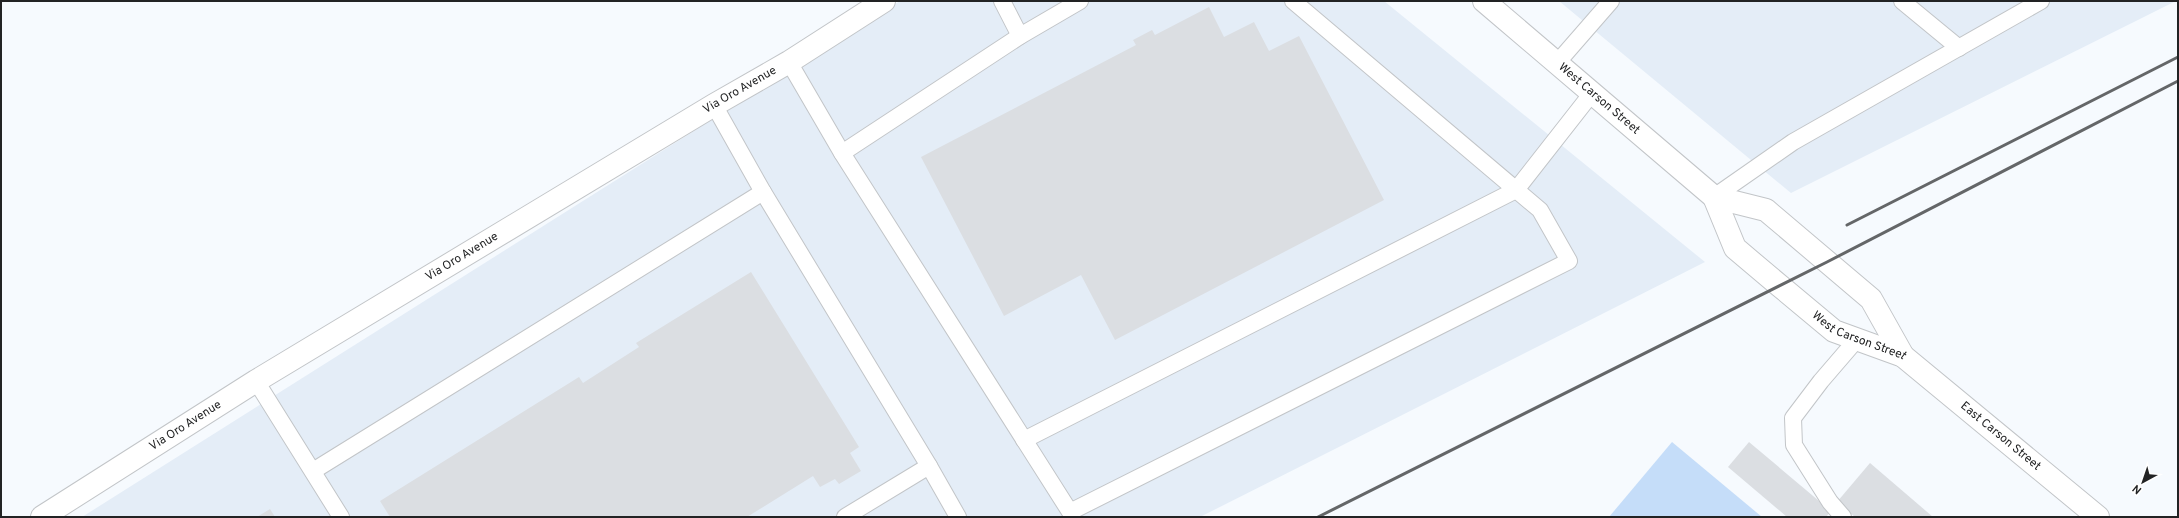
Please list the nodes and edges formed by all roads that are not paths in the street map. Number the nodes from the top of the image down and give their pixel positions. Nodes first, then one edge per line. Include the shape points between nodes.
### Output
1 (884, 1) edge
2 (1002, 1) edge
3 (1080, 1) edge
4 (1293, 1) edge
5 (1611, 1) edge
6 (1902, 1) edge
7 (2041, 1) edge
8 (1486, 2) edge
9 (1020, 36) junction
10 (1958, 48) junction
11 (789, 62) junction
12 (1557, 63) junction
13 (1592, 93) junction
14 (714, 105) junction
15 (842, 153) junction
16 (1516, 190) junction
17 (763, 192) junction
18 (1714, 197) junction
19 (1858, 338) junction
20 (1903, 356) junction
21 (256, 381) junction
22 (1024, 440) junction
23 (929, 466) junction
24 (313, 471) junction
25 (42, 517) edge
26 (341, 517) edge
27 (845, 517) edge
28 (958, 517) edge
29 (1843, 517) edge
30 (2098, 517) edge

1 - 11 street, Via Oro Avenue
2 - 9 lane
3 - 9 lane
4 - 16 lane
5 - 12 lane
6 - 10 lane
7 - 10 lane
8 - 12 street, West Carson Street
9 - 15 lane
10 - 18 lane via 1793,142
11 - 14 street, Via Oro Avenue
11 - 15 lane
12 - 13 street, West Carson Street
13 - 16 lane
13 - 18 street, West Carson Street
14 - 17 lane
14 - 21 street, Via Oro Avenue
15 - 22 lane
16 - 22 lane
16 - 22 lane via 1540,210 1569,261 1070,512
17 - 23 lane
17 - 24 lane
18 - 19 street, West Carson Street via 1735,248 1834,331
18 - 20 street, West Carson Street via 1766,210 1871,299
19 - 20 street, West Carson Street
19 - 29 lane via 1821,381 1794,418 1794,445 1830,502
20 - 30 street, East Carson Street
21 - 24 lane
21 - 25 street, Via Oro Avenue
23 - 27 lane
23 - 28 lane
24 - 26 lane

